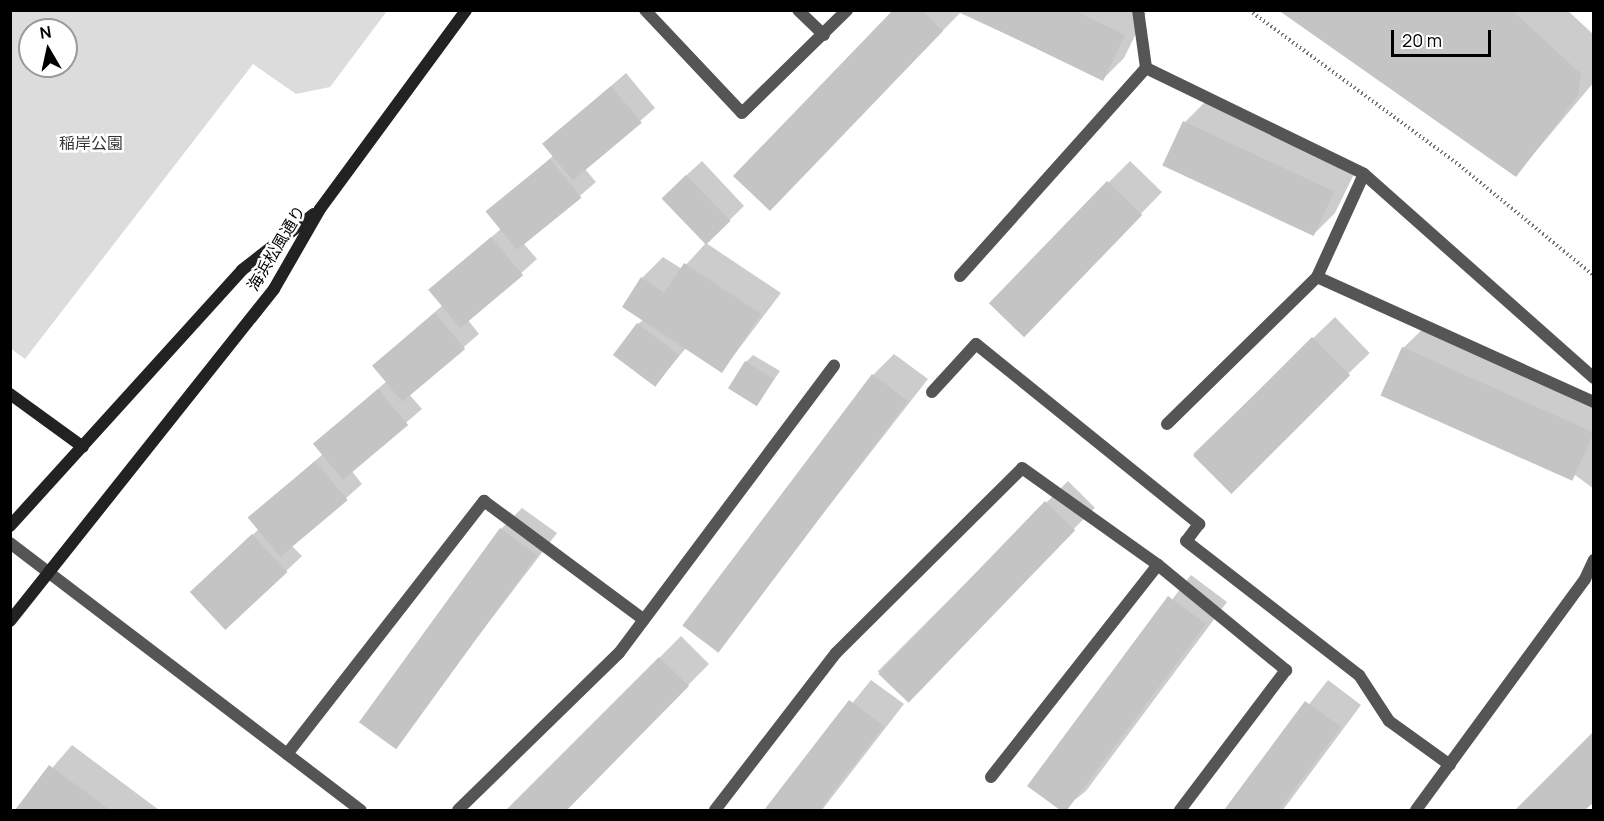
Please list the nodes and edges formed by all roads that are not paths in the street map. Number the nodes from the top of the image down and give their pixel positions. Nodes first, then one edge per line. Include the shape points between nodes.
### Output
1 (466, 10) edge
2 (645, 10) edge
3 (798, 10) edge
4 (847, 10) edge
5 (1138, 10) edge
6 (824, 35) junction
7 (1146, 68) junction
8 (1364, 174) junction
9 (320, 209) junction
10 (960, 276) dead end
11 (1317, 277) junction
12 (834, 366) dead end
13 (1593, 378) edge
14 (932, 392) dead end
15 (10, 394) edge
16 (1593, 402) edge
17 (1167, 424) dead end
18 (83, 447) junction
19 (10, 526) edge
20 (10, 543) edge
21 (1593, 560) edge
22 (1158, 564) junction
23 (48, 573) junction
24 (1589, 581) edge
25 (10, 621) edge
26 (644, 621) junction
27 (287, 754) junction
28 (1450, 765) junction
29 (991, 777) dead end
30 (361, 810) edge
31 (458, 810) edge
32 (715, 810) edge
33 (1180, 810) edge
34 (1416, 810) edge

1 - 9 street
2 - 6 street via 742,113
3 - 6 street
4 - 6 street
5 - 7 street
7 - 8 street
7 - 10 street
8 - 11 street
8 - 13 street
9 - 18 street, 海浜松風通り via 242,270
9 - 23 street, 海浜松風通り via 274,289
11 - 16 street
11 - 17 street
12 - 26 street
14 - 28 street via 976,344 1198,524 1186,542 1359,675 1389,722
15 - 18 street
18 - 19 street, 海浜松風通り
20 - 23 street
21 - 24 street
22 - 29 street
22 - 32 street via 1022,468 836,653
22 - 33 street via 1286,670
23 - 25 street, 海浜松風通り
23 - 27 street
24 - 28 street
26 - 27 street via 484,501
26 - 31 street via 619,653
27 - 30 street
28 - 34 street

